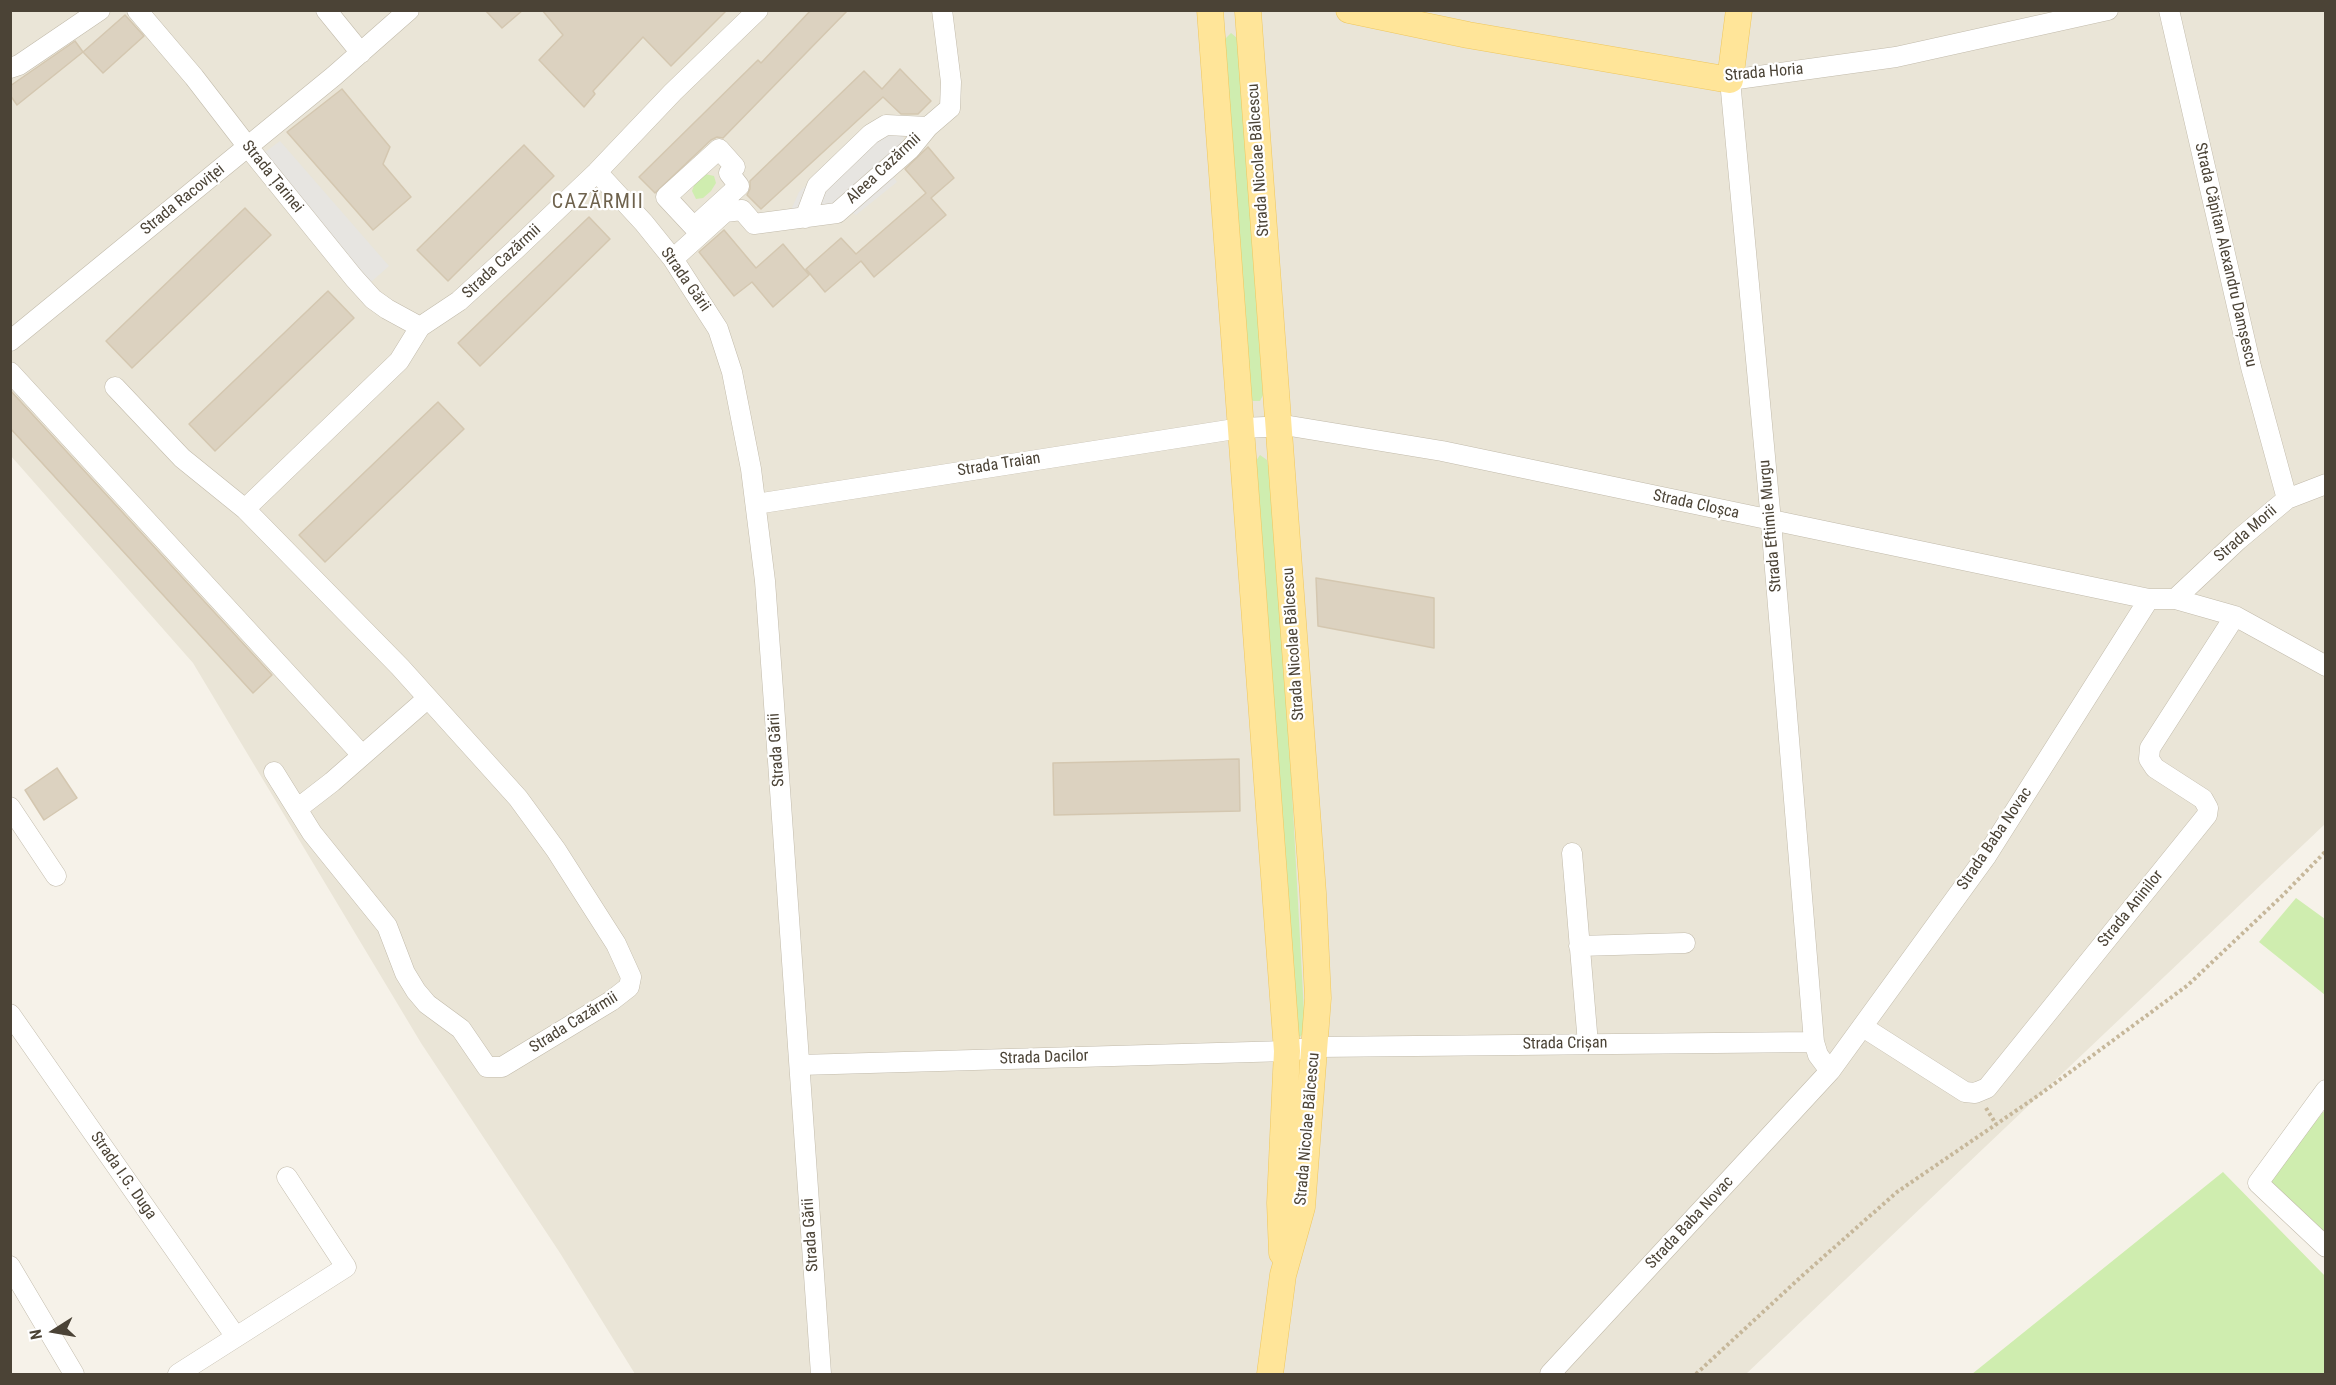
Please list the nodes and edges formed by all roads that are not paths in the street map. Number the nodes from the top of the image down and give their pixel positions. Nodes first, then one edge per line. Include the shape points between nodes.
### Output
1 (100, 10) edge
2 (137, 10) edge
3 (327, 10) edge
4 (409, 10) edge
5 (758, 10) edge
6 (942, 10) edge
7 (1349, 10) edge
8 (1739, 10) edge
9 (2108, 10) edge
10 (2169, 10) edge
11 (1250, 11) edge
12 (1210, 13) edge
13 (361, 53) junction
14 (10, 68) edge
15 (1730, 80) junction
16 (928, 127) junction
17 (248, 147) junction
18 (597, 172) junction
19 (805, 218) junction
20 (673, 259) junction
21 (420, 327) junction
22 (10, 341) edge
23 (10, 372) edge
24 (115, 387) dead end
25 (1278, 425) junction
26 (1241, 428) junction
27 (2325, 484) edge
28 (2287, 499) junction
29 (756, 504) junction
30 (245, 508) junction
31 (1771, 521) junction
32 (2149, 599) junction
33 (2175, 599) junction
34 (2235, 615) junction
35 (2325, 666) edge
36 (428, 698) junction
37 (362, 755) junction
38 (274, 772) dead end
39 (10, 807) edge
40 (297, 809) junction
41 (1572, 854) dead end
42 (56, 876) dead end
43 (1684, 943) dead end
44 (1579, 946) junction
45 (10, 1014) edge
46 (1863, 1027) junction
47 (1814, 1041) junction
48 (1588, 1044) junction
49 (1316, 1047) junction
50 (1287, 1051) junction
51 (800, 1065) junction
52 (1830, 1071) junction
53 (2325, 1090) edge
54 (287, 1177) dead end
55 (2325, 1247) edge
56 (10, 1266) edge
57 (1283, 1275) junction
58 (236, 1337) junction
59 (74, 1374) edge
60 (178, 1374) edge
61 (821, 1374) edge
62 (1270, 1374) edge
63 (1550, 1374) edge

1 - 14 street
2 - 17 street, Strada Țarinei
3 - 13 street
4 - 13 street, Strada Racoviței
5 - 18 street, Strada Cazărmii
6 - 16 street, Aleea Cazărmii via 951,82 950,108
7 - 15 main road, Strada Horia via 1468,35
8 - 15 main road, Strada Eftimie Murgu
9 - 15 street, Strada Horia via 1896,57
10 - 28 street, Strada Căpitan Alexandru Damșescu via 2251,367
11 - 12 main road
11 - 25 main road, Strada Nicolae Bălcescu
12 - 26 main road, Strada Nicolae Bălcescu
13 - 17 street, Strada Racoviței
15 - 31 street, Strada Eftimie Murgu
16 - 19 street, Aleea Cazărmii via 910,149 837,213
16 - 19 street, Aleea Cazărmii via 886,125 871,134 817,186
17 - 21 street, Strada Țarinei via 373,299
17 - 22 street, Strada Racoviței
18 - 20 street, Strada Gării
18 - 21 street, Strada Cazărmii via 459,301
19 - 20 street, Aleea Cazărmii via 754,224 742,210 725,212
20 - 29 street, Strada Gării via 718,329 732,372
21 - 30 street, Strada Cazărmii via 399,361
23 - 37 street
24 - 30 street, Strada Cazărmii via 182,458
25 - 26 street, Strada Cloșca
25 - 31 street, Strada Cloșca via 1442,451
25 - 49 main road, Strada Nicolae Bălcescu via 1313,892
26 - 29 street, Strada Traian
26 - 50 main road, Strada Nicolae Bălcescu
27 - 28 street, Strada Morii
28 - 33 street, Strada Morii
29 - 51 street, Strada Gării
30 - 36 street, Strada Cazărmii
31 - 32 street, Strada Cloșca
31 - 47 street, Strada Eftimie Murgu
32 - 33 street
32 - 46 street, Strada Baba Novac via 1987,855
33 - 34 street
34 - 35 street
34 - 46 street, Strada Aninilor via 2150,748 2149,759 2155,768 2204,799 2207,815 1987,1088 1965,1092
36 - 37 street
36 - 40 street, Strada Cazărmii via 518,798 588,897 632,977 622,994 502,1067 487,1067 461,1029 416,991 387,926
37 - 40 street
38 - 40 street, Strada Cazărmii
39 - 42 street
41 - 44 street
43 - 44 street
44 - 48 street
45 - 58 street, Strada I.G. Duga
46 - 52 street, Strada Baba Novac
47 - 48 street, Strada Crișan
47 - 52 street via 1818,1056
48 - 49 street, Strada Crișan
49 - 50 street, Strada Crișan
49 - 57 main road, Strada Nicolae Bălcescu via 1302,1207
50 - 51 street, Strada Dacilor
50 - 57 main road, Strada Nicolae Bălcescu via 1280,1203
51 - 61 street, Strada Gării
52 - 63 street, Strada Baba Novac
53 - 55 street via 2258,1183
54 - 58 street via 346,1267
56 - 59 street
57 - 62 main road, Strada Nicolae Bălcescu
58 - 60 street

